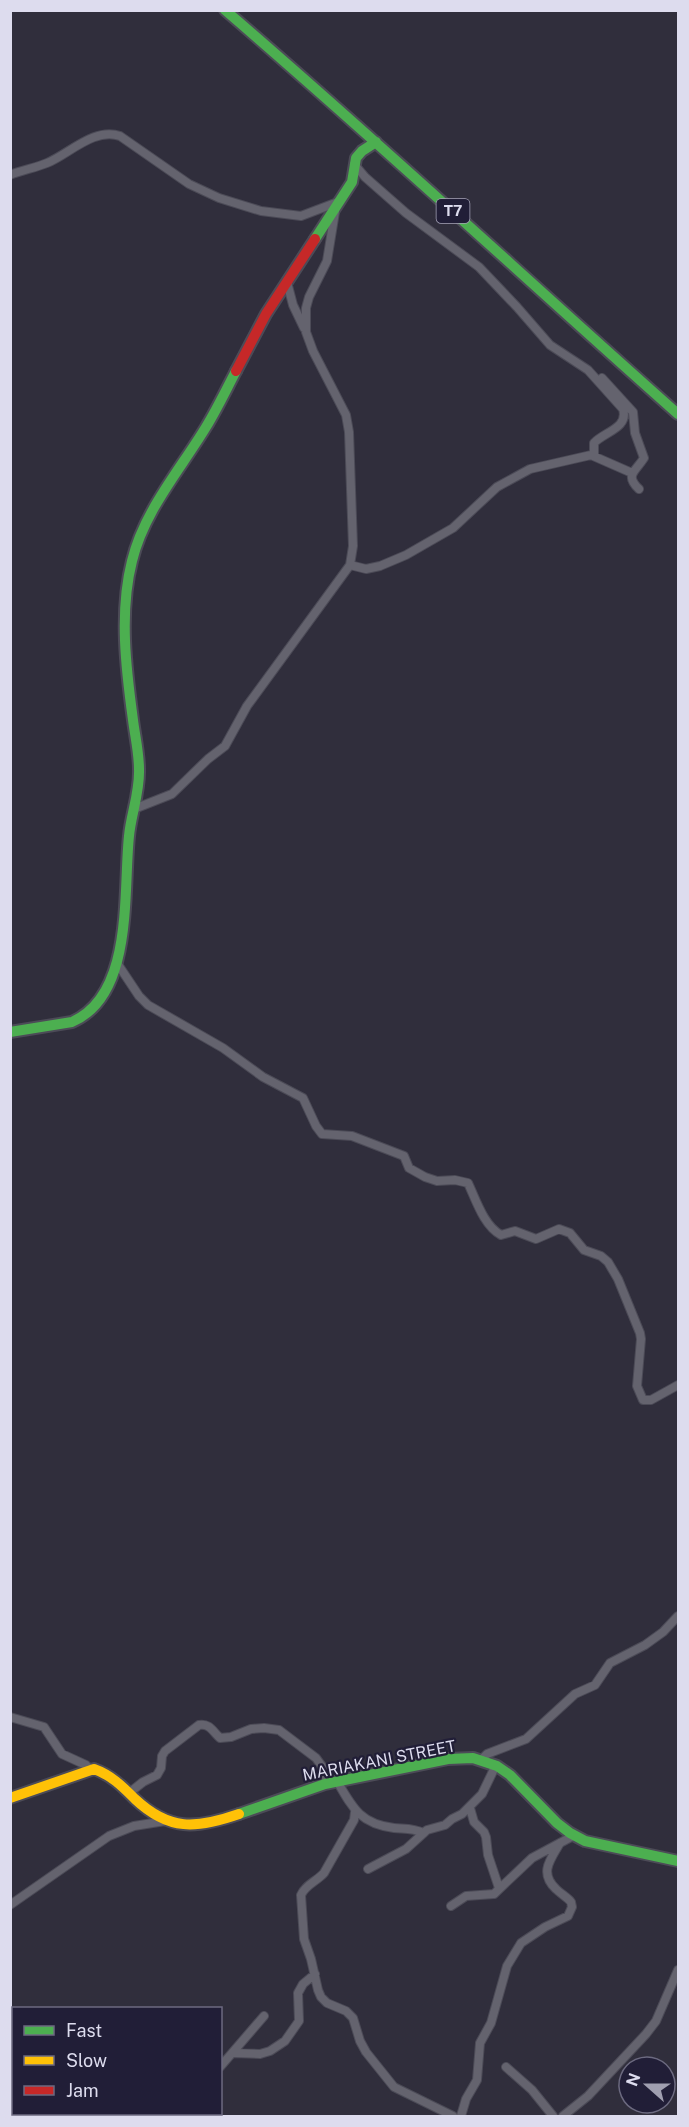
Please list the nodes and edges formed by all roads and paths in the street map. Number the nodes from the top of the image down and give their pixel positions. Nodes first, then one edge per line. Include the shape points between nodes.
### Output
1 (225, 10) edge
2 (376, 142) junction
3 (354, 164) junction
4 (10, 175) edge
5 (338, 202) junction
6 (287, 282) junction
7 (306, 332) junction
8 (588, 370) junction
9 (678, 414) edge
10 (594, 455) junction
11 (632, 473) junction
12 (639, 489) dead end
13 (350, 565) junction
14 (134, 809) junction
15 (117, 963) junction
16 (10, 1032) edge
17 (678, 1386) edge
18 (678, 1616) edge
19 (10, 1717) edge
20 (481, 1760) junction
21 (496, 1765) junction
22 (90, 1769) junction
23 (332, 1782) junction
24 (129, 1793) junction
25 (10, 1798) edge
26 (470, 1808) junction
27 (356, 1812) junction
28 (167, 1821) junction
29 (423, 1833) junction
30 (573, 1836) junction
31 (560, 1843) junction
32 (678, 1861) edge
33 (368, 1869) dead end
34 (499, 1888) junction
35 (10, 1905) edge
36 (451, 1906) dead end
37 (678, 1970) edge
38 (315, 1974) junction
39 (264, 2016) dead end
40 (234, 2053) junction
41 (222, 2065) edge
42 (506, 2067) dead end
43 (453, 2116) edge
44 (461, 2116) edge
45 (553, 2116) edge
46 (563, 2116) edge

1 - 2 main road, T7
2 - 3 main road via 359,154
2 - 9 main road, T7
3 - 5 main road via 352,182
3 - 8 street via 420,225 479,267 550,345
4 - 5 street via 52,161 106,133 120,136 189,184 219,198 301,216
5 - 6 main road
5 - 7 street via 327,261 306,309
6 - 7 street
6 - 14 main road via 203,433 152,511 134,555 126,607 125,649 139,770
7 - 13 street via 346,415 351,458
8 - 10 street via 625,412 619,426 594,443
8 - 11 street via 603,379 633,412 644,459
10 - 11 street
10 - 13 street via 546,464 514,476 453,528 393,562 366,568
11 - 12 street via 632,481
13 - 14 street via 247,706 225,746 172,794
14 - 15 main road
15 - 16 main road via 106,991 79,1020
15 - 17 street via 148,1005 303,1098 322,1134 352,1136 404,1156 412,1171 432,1179 468,1183 492,1229 501,1235 515,1231 536,1239 559,1229 570,1233 584,1250 605,1259 618,1279 640,1333 637,1386 643,1400
18 - 20 street via 651,1641 610,1663 595,1685 575,1694 526,1738 486,1754
19 - 22 street via 44,1727 62,1754
20 - 21 main road, MARIAKANI STREET
20 - 23 main road, MARIAKANI STREET via 450,1758
21 - 26 street via 486,1789
21 - 30 main road, MARIAKANI STREET
22 - 24 main road, MARIAKANI STREET via 106,1773
22 - 25 main road
23 - 24 street via 316,1758 279,1730 251,1729 220,1738 203,1724 165,1751 158,1775
23 - 27 street
23 - 28 main road, MARIAKANI STREET via 205,1824
24 - 28 main road, MARIAKANI STREET
26 - 29 street via 445,1825
26 - 34 street via 474,1822 486,1836
27 - 29 street via 378,1825
27 - 38 street via 324,1873 301,1895 304,1939
28 - 35 street via 134,1826 109,1836
29 - 33 street via 406,1850
30 - 31 street
30 - 32 main road, MARIAKANI STREET
31 - 34 street via 532,1858
31 - 44 street via 548,1862 547,1876 571,1902 571,1912 522,1943 512,1956 491,2023 480,2043 477,2080
34 - 36 street via 490,1895 466,1896
37 - 46 street via 656,2021 635,2048
38 - 40 street via 298,1993 299,2021 285,2041 260,2054
38 - 43 street via 321,1997 352,2018 366,2052 394,2087
39 - 40 street
40 - 41 street
42 - 45 street

